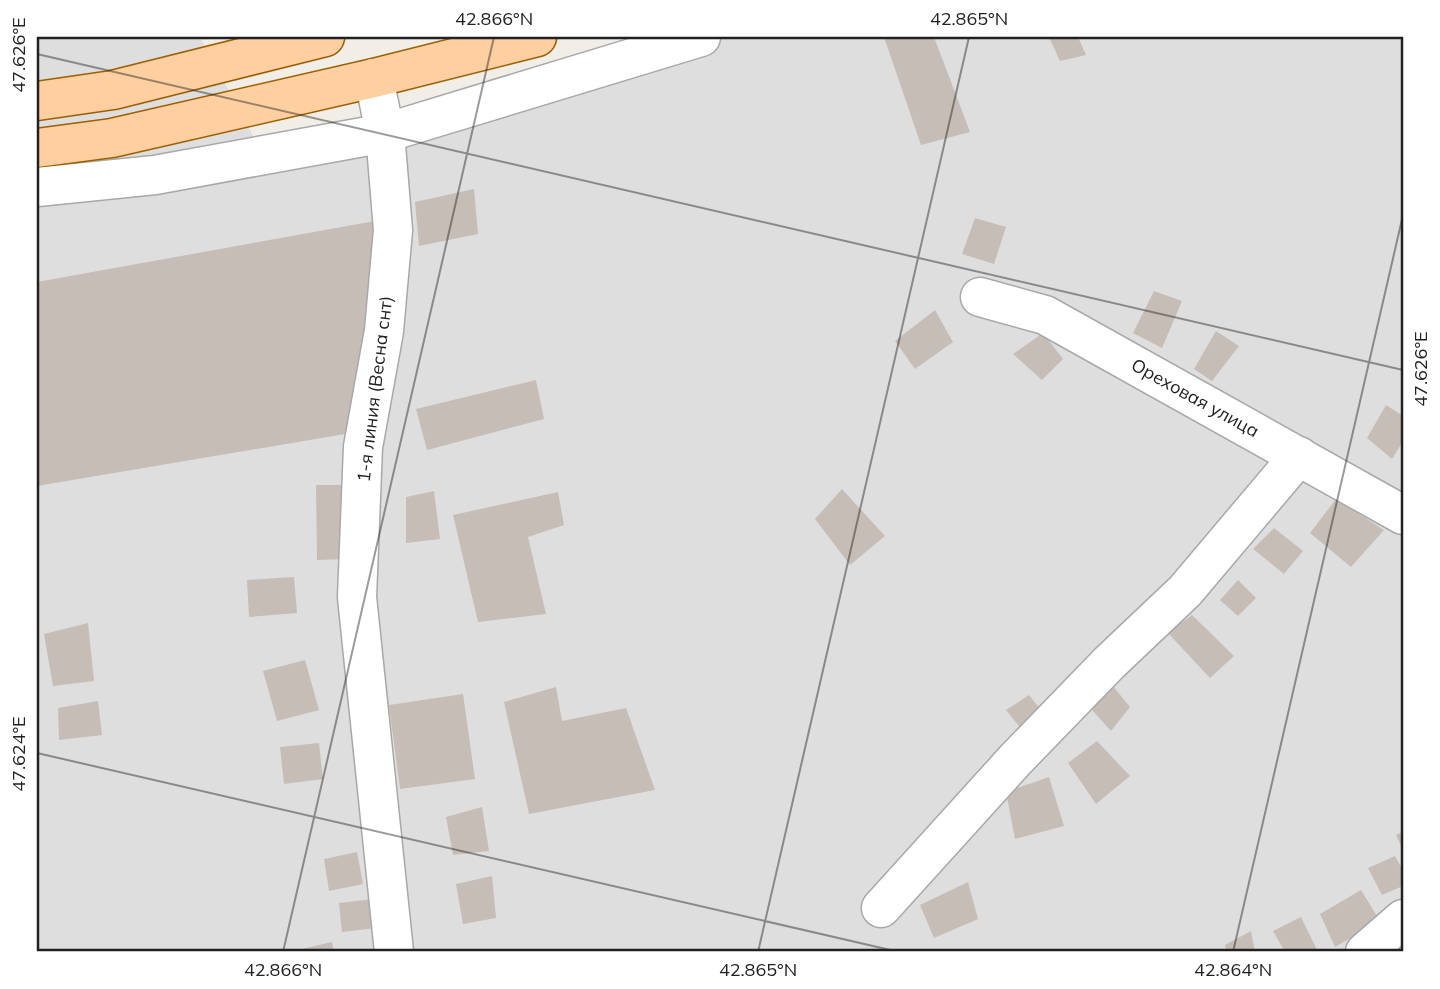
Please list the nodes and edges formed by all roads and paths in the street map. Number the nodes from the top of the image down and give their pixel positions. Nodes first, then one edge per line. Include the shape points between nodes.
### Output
1 (325, 37) edge
2 (537, 37) edge
3 (701, 37) edge
4 (374, 78) junction
5 (37, 101) edge
6 (385, 133) junction
7 (37, 148) edge
8 (37, 187) edge
9 (980, 297) dead end
10 (1299, 456) junction
11 (1403, 515) edge
12 (881, 908) dead end
13 (1403, 919) edge
14 (394, 952) edge
15 (1365, 952) edge

1 - 5 main road via 113,90
2 - 4 main road
3 - 6 street
4 - 6 street, 1-я линия (Весна снт)
4 - 7 main road via 112,138
6 - 8 street via 155,175
6 - 14 street, 1-я линия (Весна снт) via 393,230 384,331 363,447 357,597
9 - 10 street, Ореховая улица via 1045,315
10 - 11 street, Ореховая улица
10 - 12 street via 1185,591 1015,760
13 - 15 street

